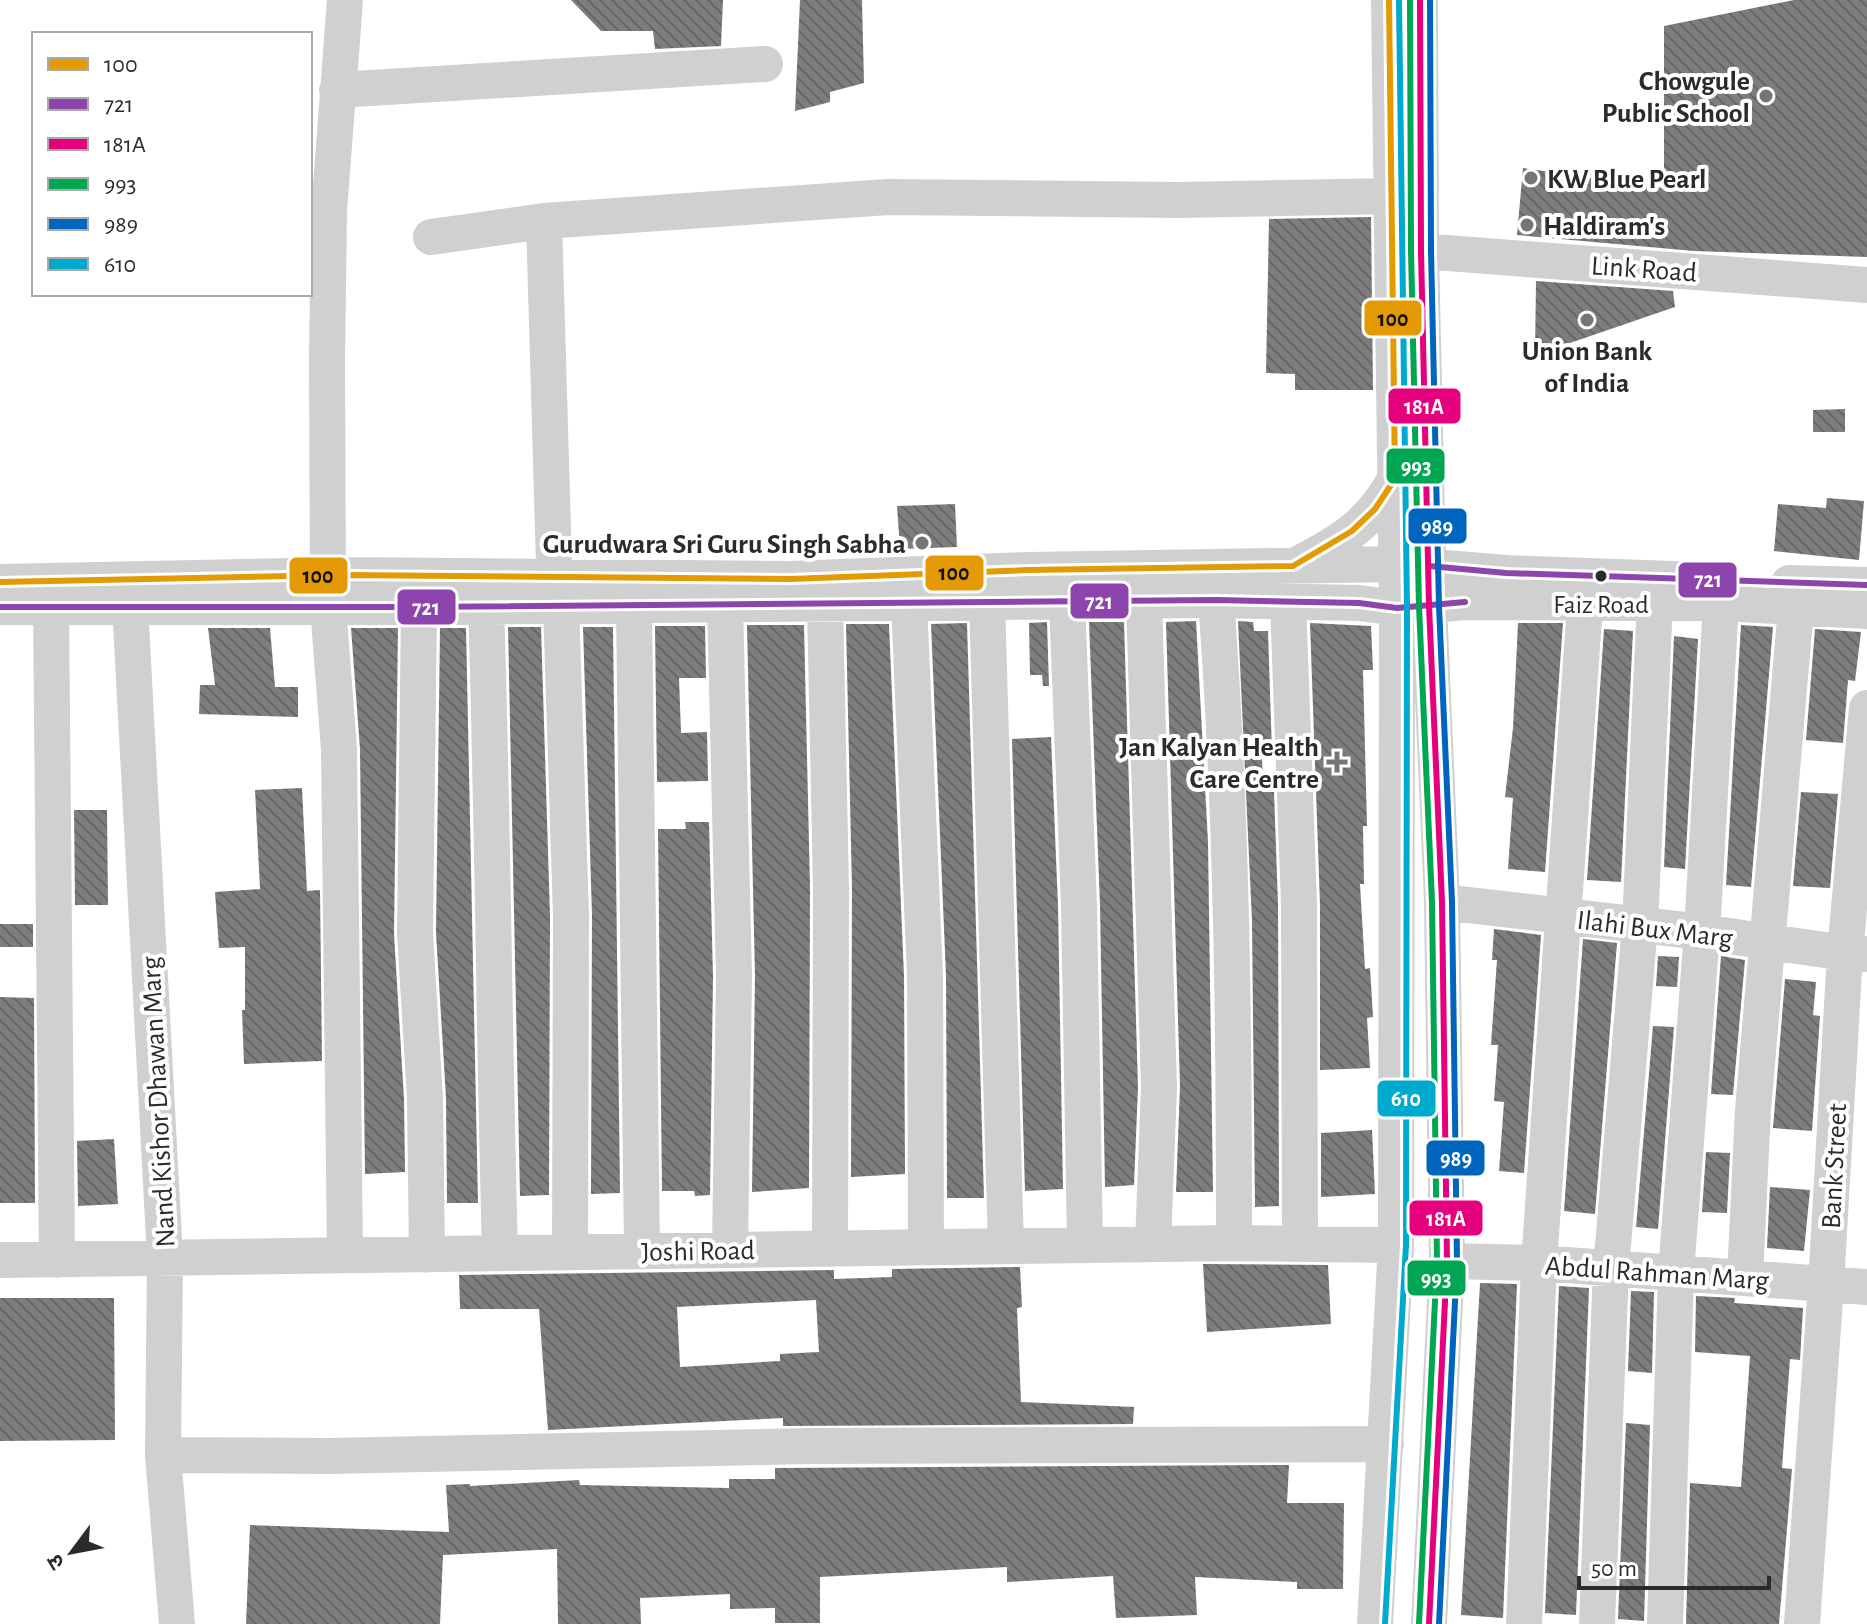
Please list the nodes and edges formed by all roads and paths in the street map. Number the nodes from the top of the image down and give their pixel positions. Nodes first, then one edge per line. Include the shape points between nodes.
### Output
1 (345, 0) edge
2 (1389, 0) edge
3 (1420, 0) edge
4 (765, 64) dead end
5 (337, 90) junction
6 (1392, 196) junction
7 (544, 221) junction
8 (431, 237) dead end
9 (1421, 251) junction
10 (1867, 285) edge
11 (1395, 479) junction
12 (1413, 565) junction
13 (1293, 566) junction
14 (0, 582) edge
15 (1867, 585) edge
16 (328, 590) junction
17 (130, 594) junction
18 (557, 596) junction
19 (1216, 600) junction
20 (987, 601) junction
21 (1144, 601) junction
22 (909, 602) junction
23 (1067, 602) junction
24 (1288, 602) junction
25 (1655, 603) junction
26 (1721, 603) junction
27 (634, 604) junction
28 (725, 604) junction
29 (825, 604) junction
30 (1585, 604) junction
31 (486, 605) junction
32 (0, 607) edge
33 (51, 607) junction
34 (419, 607) junction
35 (1413, 607) junction
36 (1796, 607) junction
37 (1867, 611) edge
38 (1867, 708) edge
39 (1442, 902) junction
40 (1563, 917) junction
41 (1640, 925) junction
42 (1702, 932) junction
43 (1768, 943) junction
44 (1856, 954) edge
45 (1234, 1243) junction
46 (1300, 1243) junction
47 (1085, 1244) junction
48 (1153, 1244) junction
49 (1396, 1245) junction
50 (1006, 1246) junction
51 (926, 1247) junction
52 (830, 1249) junction
53 (730, 1250) junction
54 (642, 1251) junction
55 (570, 1252) junction
56 (500, 1253) junction
57 (345, 1254) junction
58 (427, 1255) junction
59 (165, 1258) junction
60 (0, 1260) edge
61 (57, 1260) junction
62 (1447, 1261) junction
63 (1539, 1263) junction
64 (1611, 1269) junction
65 (1676, 1273) junction
66 (1745, 1277) junction
67 (1826, 1285) junction
68 (1867, 1287) edge
69 (1386, 1444) junction
70 (163, 1455) junction
71 (177, 1624) edge
72 (1375, 1624) edge
73 (1429, 1624) edge
74 (1524, 1624) edge
75 (1597, 1624) edge
76 (1665, 1624) edge
77 (1802, 1624) edge

1 - 5 street
2 - 6 street
3 - 9 street
4 - 5 street
5 - 16 street via 329,212
6 - 7 street via 888,197
6 - 11 street
7 - 8 street
7 - 18 street
9 - 10 street, Link Road
9 - 12 street
11 - 12 street
11 - 13 street via 1361,526
12 - 13 street
12 - 15 street
12 - 35 street
13 - 18 street via 790,579
14 - 17 street
16 - 17 street
16 - 18 street
16 - 34 street
16 - 57 street via 339,749
17 - 33 street
17 - 59 street, Nand Kishor Dhawan Marg
18 - 27 street
18 - 31 street
18 - 55 street via 571,916
19 - 21 street
19 - 24 street
19 - 45 street via 1235,1060
20 - 22 street
20 - 23 street
20 - 50 street
21 - 23 street
21 - 48 street via 1159,1087
22 - 29 street
22 - 51 street via 925,976
23 - 47 street
24 - 35 street
24 - 46 street via 1299,904
25 - 26 street
25 - 30 street
25 - 41 street
26 - 36 street
26 - 42 street
27 - 28 street
27 - 54 street
28 - 29 street
28 - 53 street via 734,976
29 - 52 street
30 - 35 street via 1465,602
30 - 40 street
31 - 34 street
31 - 56 street
32 - 33 street
33 - 61 street
34 - 58 street via 415,934
35 - 39 street
35 - 49 street
36 - 37 street
36 - 43 street
38 - 44 street, Bank Street
39 - 40 street, Ilahi Bux Marg
39 - 62 street
40 - 41 street, Ilahi Bux Marg
40 - 63 street
41 - 42 street, Ilahi Bux Marg
41 - 64 street
42 - 43 street, Ilahi Bux Marg
42 - 65 street
43 - 44 street, Ilahi Bux Marg
43 - 66 street
44 - 67 street, Bank Street
45 - 46 street, Joshi Road
45 - 48 street, Joshi Road
46 - 49 street, Joshi Road
47 - 48 street, Joshi Road
47 - 50 street, Joshi Road
49 - 69 street
50 - 51 street, Joshi Road
51 - 52 street, Joshi Road
52 - 53 street, Joshi Road
53 - 54 street, Joshi Road
54 - 55 street, Joshi Road
55 - 56 street, Joshi Road
56 - 58 street, Joshi Road
57 - 58 street, Joshi Road
57 - 59 street, Joshi Road
59 - 61 street, Joshi Road
59 - 70 street, Nand Kishor Dhawan Marg
60 - 61 street, Joshi Road
62 - 63 street, Abdul Rahman Marg
62 - 73 street
63 - 64 street, Abdul Rahman Marg
63 - 74 street
64 - 65 street, Abdul Rahman Marg
64 - 75 street
65 - 66 street, Abdul Rahman Marg
65 - 76 street
66 - 67 street, Abdul Rahman Marg
67 - 68 street, Abdul Rahman Marg
67 - 77 street, Bank Street
69 - 70 street
69 - 72 street
70 - 71 street, Nand Kishor Dhawan Marg

